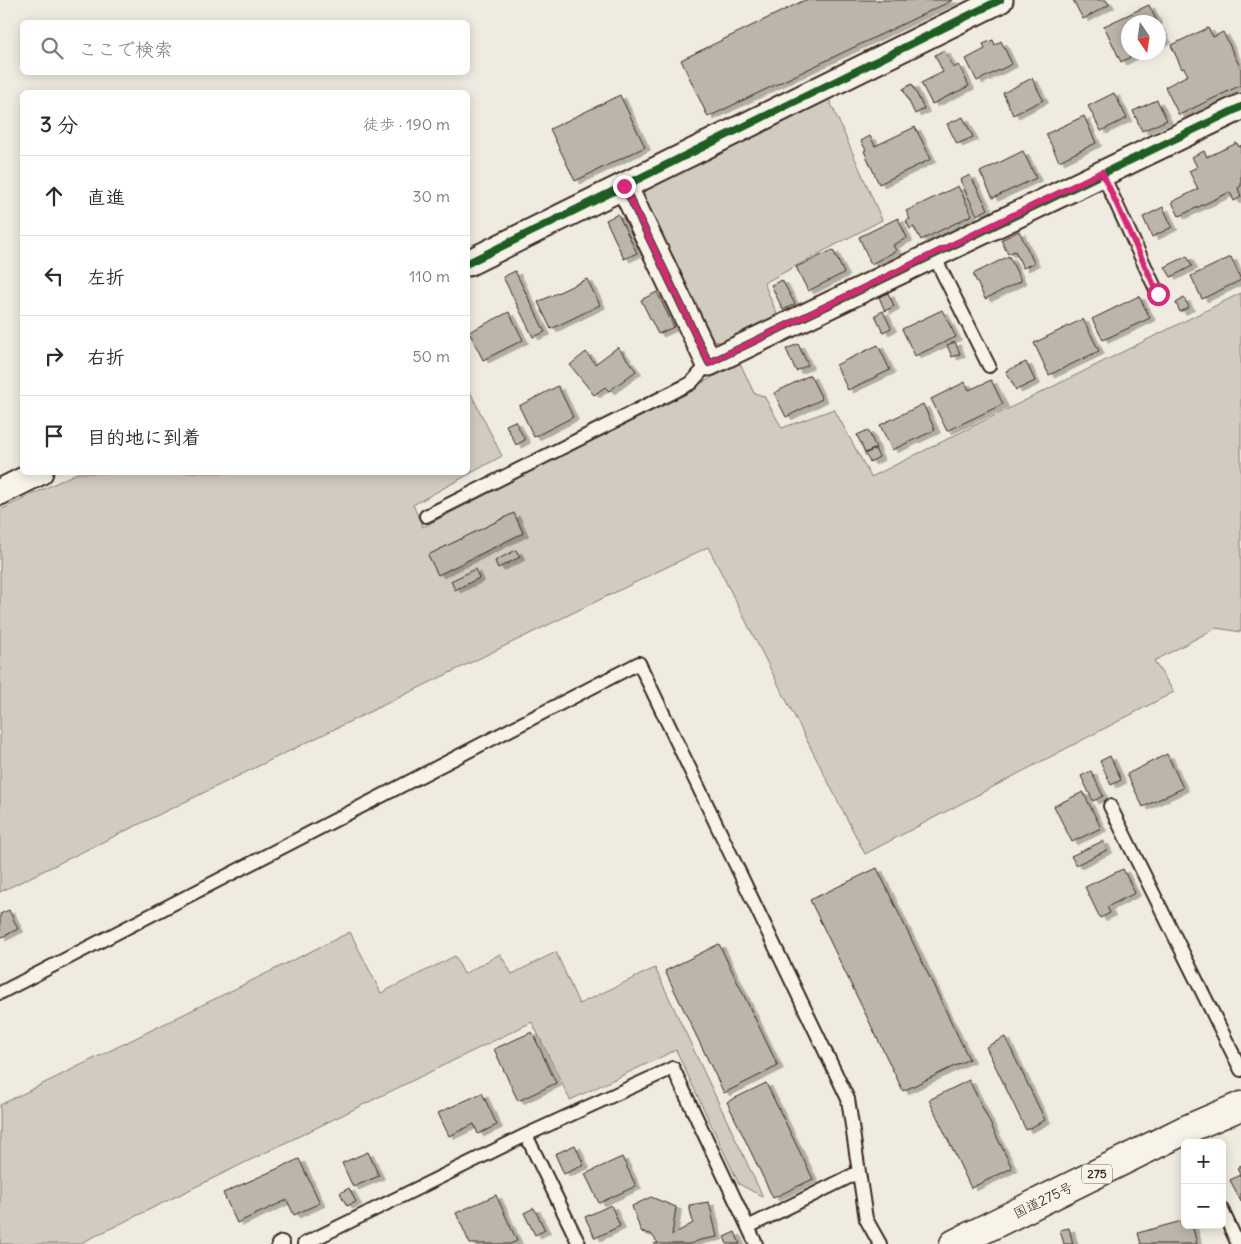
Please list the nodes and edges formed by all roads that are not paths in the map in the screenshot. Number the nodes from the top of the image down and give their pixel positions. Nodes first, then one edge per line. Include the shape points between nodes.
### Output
1 (1000, 0) edge
2 (1241, 107) edge
3 (1102, 172) junction
4 (624, 186) junction
5 (933, 254) junction
6 (470, 262) edge
7 (1158, 294) dead end
8 (709, 363) junction
9 (989, 366) dead end
10 (34, 475) edge
11 (0, 492) edge
12 (426, 516) dead end
13 (1110, 806) dead end
14 (0, 993) edge
15 (1241, 1070) edge
16 (1241, 1106) edge
17 (526, 1135) junction
18 (1188, 1136) edge
19 (859, 1172) junction
20 (1226, 1218) edge
21 (748, 1227) junction
22 (278, 1244) edge
23 (283, 1244) edge
24 (304, 1244) edge
25 (579, 1244) edge
26 (756, 1244) edge
27 (880, 1244) edge
28 (954, 1244) edge
29 (1238, 1244) edge

1 - 4 street
2 - 3 street
3 - 5 street
3 - 7 lane
4 - 6 street
4 - 8 street
5 - 8 street
5 - 9 lane
8 - 12 lane via 691,383
10 - 11 street
13 - 15 lane
14 - 19 lane via 639,663 848,1099
16 - 18 highway, 国道275号 / 275
17 - 21 lane via 673,1068
17 - 24 lane
17 - 25 lane
18 - 28 highway, 国道275号 / 275
19 - 21 lane
19 - 27 lane via 866,1218
20 - 29 lane
21 - 26 lane
22 - 23 lane

